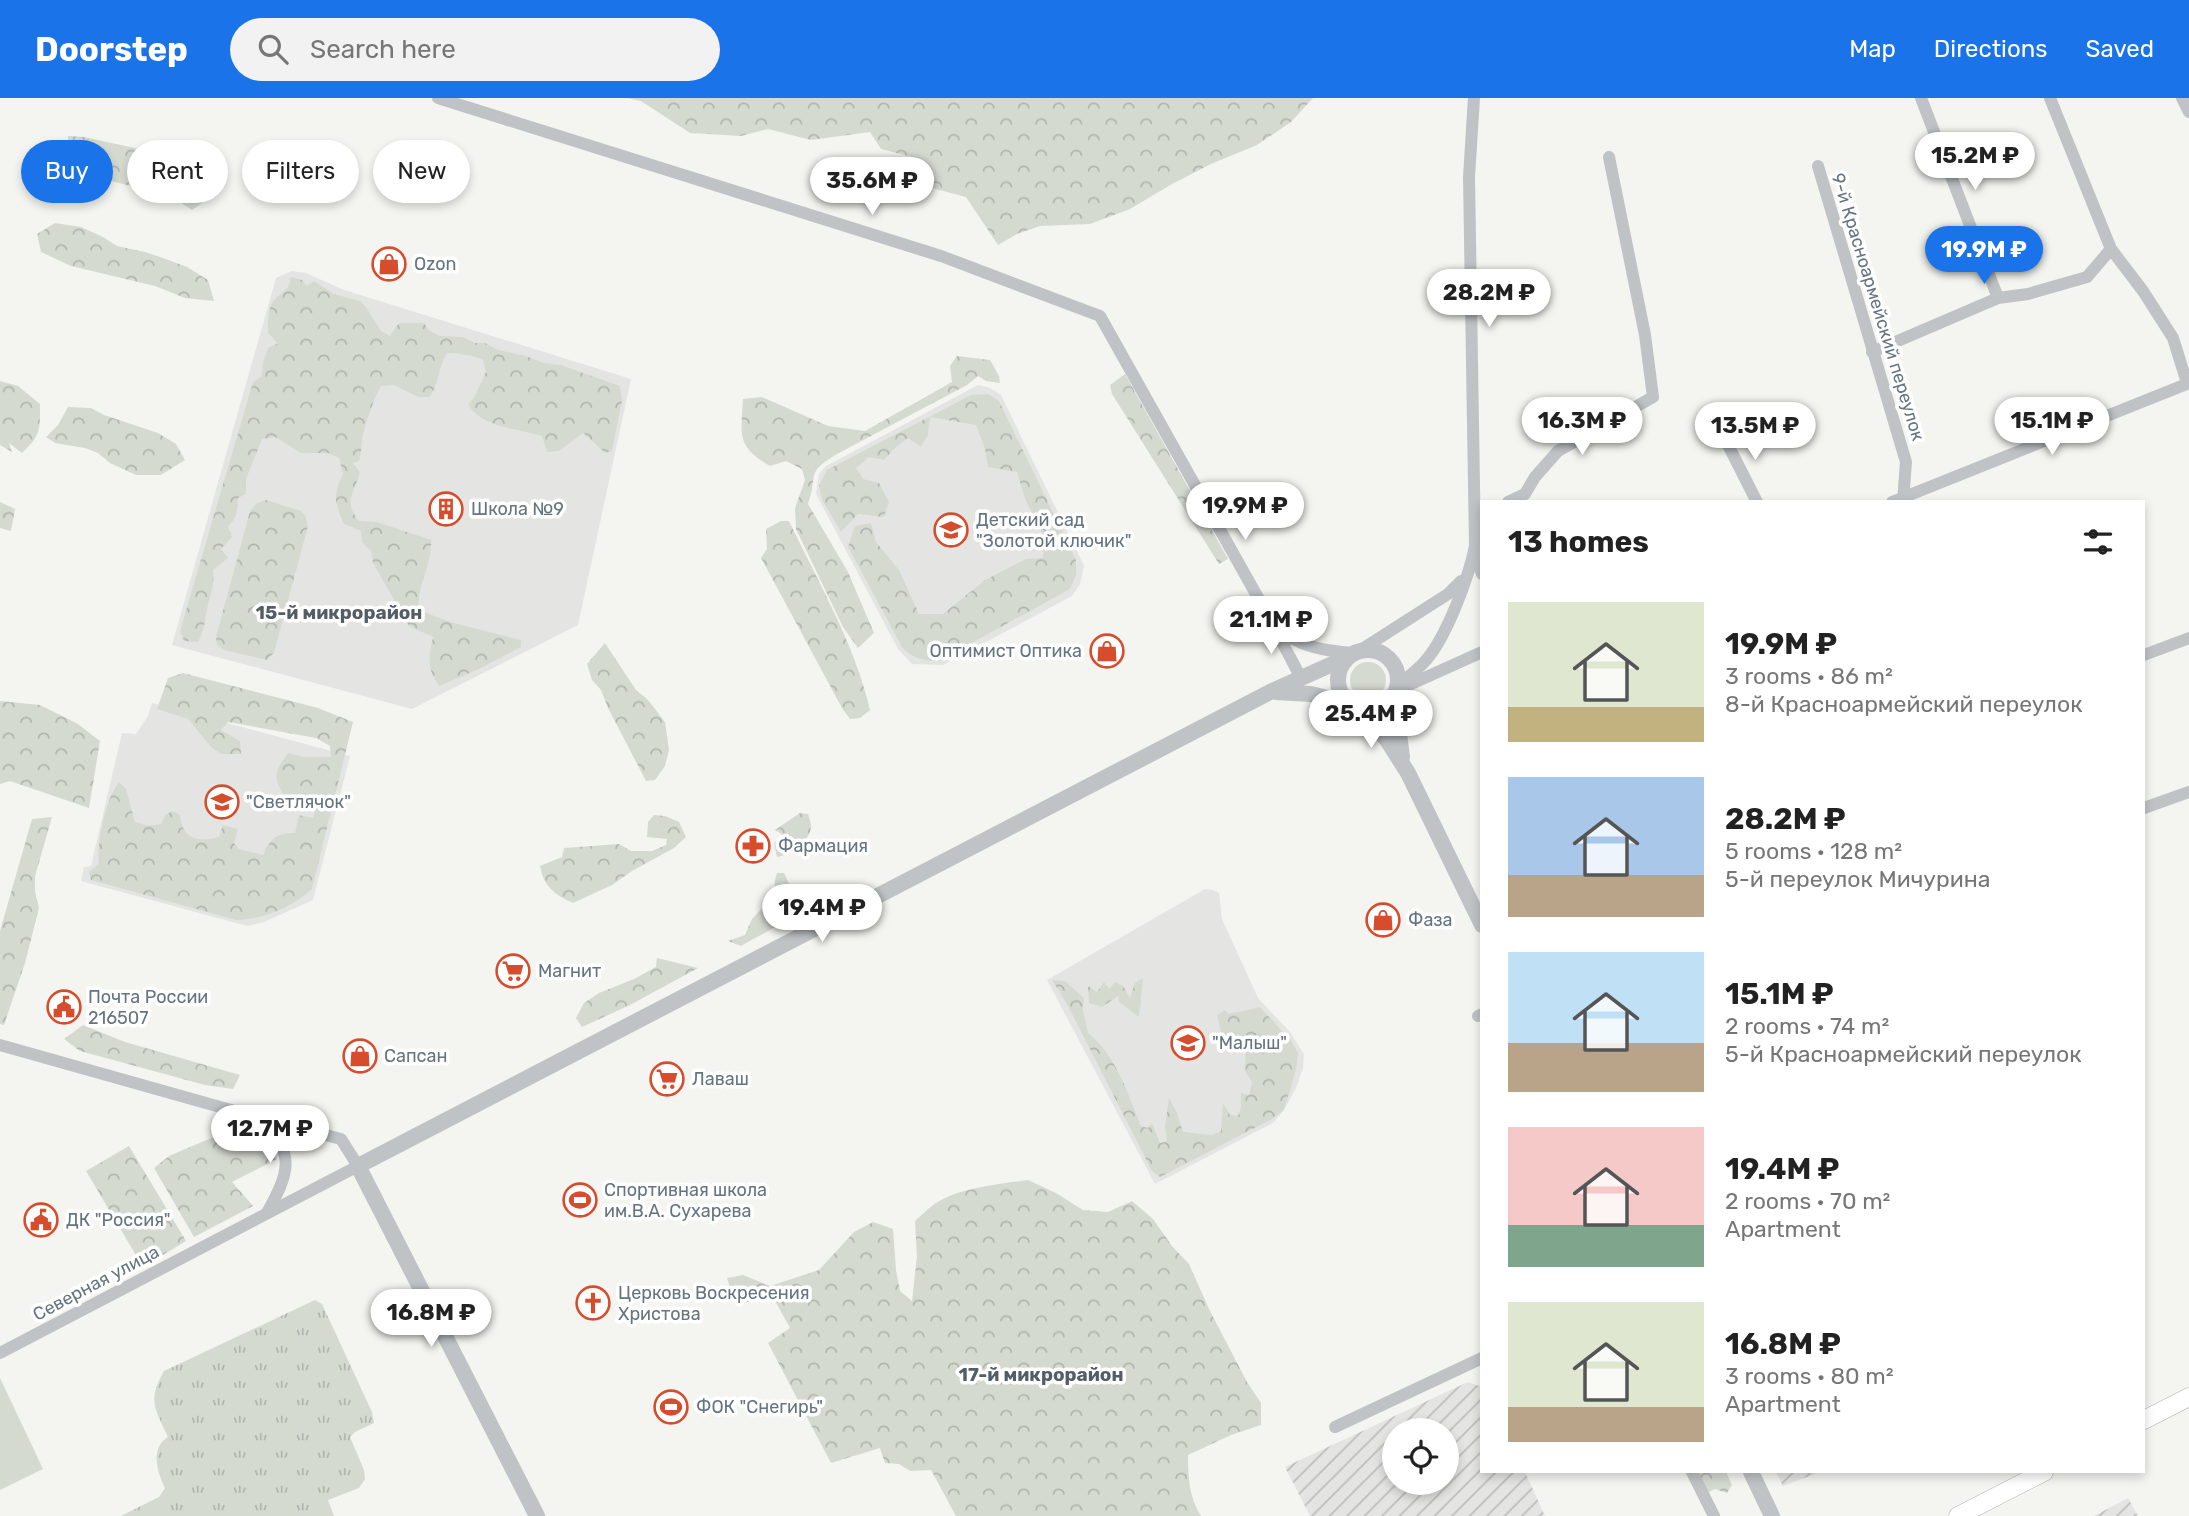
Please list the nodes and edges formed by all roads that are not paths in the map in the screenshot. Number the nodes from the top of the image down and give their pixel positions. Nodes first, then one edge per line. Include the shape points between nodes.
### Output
1 (439, 98) edge
2 (1474, 98) edge
3 (1921, 98) edge
4 (2050, 98) edge
5 (2182, 98) edge
6 (2189, 112) edge
7 (1609, 157) dead end
8 (1818, 166) dead end
9 (2111, 249) junction
10 (1998, 298) junction
11 (1872, 352) junction
12 (2188, 383) edge
13 (1724, 437) dead end
14 (1512, 500) edge
15 (1756, 500) edge
16 (1899, 500) edge
17 (1901, 500) edge
18 (1479, 518) edge
19 (1472, 560) junction
20 (1480, 570) edge
21 (1270, 619) junction
22 (2189, 638) edge
23 (1480, 653) edge
24 (1354, 654) junction
25 (2145, 655) edge
26 (1301, 678) junction
27 (1396, 690) junction
28 (1270, 692) junction
29 (1354, 706) junction
30 (1408, 773) junction
31 (2189, 792) edge
32 (2145, 808) edge
33 (1480, 921) edge
34 (0, 1045) edge
35 (260, 1118) junction
36 (358, 1166) junction
37 (267, 1213) junction
38 (0, 1353) edge
39 (1480, 1359) edge
40 (2189, 1396) edge
41 (2145, 1419) edge
42 (1335, 1427) dead end
43 (1692, 1473) edge
44 (1751, 1473) edge
45 (2042, 1473) edge
46 (537, 1516) edge
47 (1714, 1516) edge
48 (1772, 1516) edge
49 (1958, 1516) edge

1 - 21 street via 941,256 1100,316
2 - 18 street via 1469,177
3 - 10 street
4 - 9 street
5 - 6 street
7 - 14 street via 1653,397 1558,451 1525,494
8 - 11 street, 9-й Красноармейский переулок
9 - 10 street via 2087,277
9 - 12 street via 2173,338
10 - 11 street
11 - 16 street, 9-й Красноармейский переулок via 1906,462
12 - 17 street
13 - 15 street
18 - 19 street
19 - 20 street
19 - 24 street via 1448,594
19 - 27 street via 1429,657
21 - 24 street via 1297,642
21 - 26 street
22 - 25 street
23 - 27 street
24 - 26 street
24 - 27 street via 1373,650 1390,659 1397,671
24 - 29 street via 1340,670 1338,685
26 - 28 street
27 - 29 street via 1382,706
27 - 30 street via 1399,745
28 - 29 street via 1296,692
28 - 36 street
29 - 30 street via 1387,740
30 - 33 street
31 - 32 street
34 - 35 street
35 - 36 street via 341,1139
35 - 37 street via 274,1132 287,1159 286,1172
36 - 37 street, Северная улица
36 - 46 street
37 - 38 street, Северная улица
39 - 42 street
40 - 41 main road
43 - 47 street
44 - 48 street
45 - 49 main road

